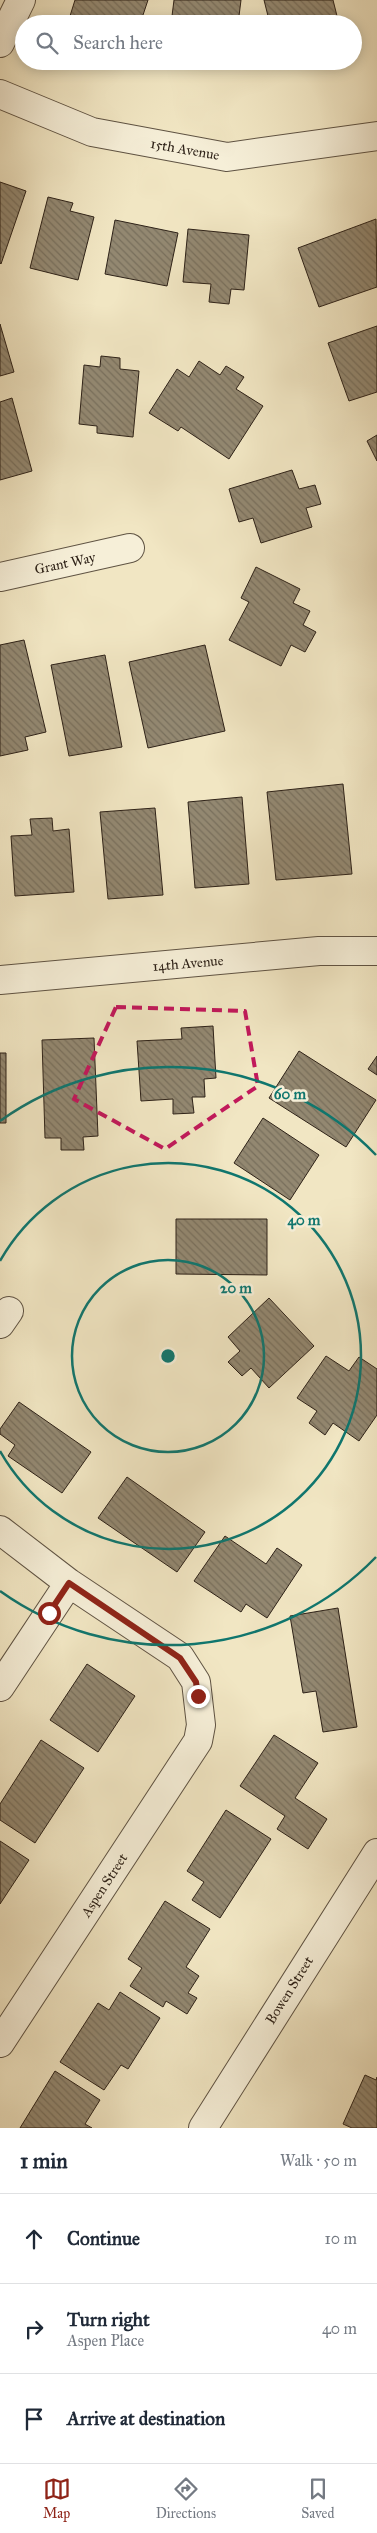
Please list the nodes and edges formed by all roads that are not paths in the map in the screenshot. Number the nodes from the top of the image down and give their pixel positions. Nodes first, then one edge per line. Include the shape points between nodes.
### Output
1 (21, 0) edge
2 (0, 43) edge
3 (0, 94) edge
4 (377, 136) edge
5 (130, 548) dead end
6 (0, 577) edge
7 (377, 951) edge
8 (0, 980) edge
9 (0, 1530) edge
10 (69, 1583) junction
11 (0, 1687) edge
12 (377, 1853) edge
13 (0, 2043) edge
14 (203, 2128) edge

1 - 2 street
3 - 4 street, 15th Avenue via 92,132 227,157
5 - 6 street, Grant Way
7 - 8 street, 14th Avenue via 319,951
9 - 10 street
10 - 11 street
10 - 13 street, Aspen Street via 180,1658 196,1682 201,1725 198,1741
12 - 14 street, Bowen Street

